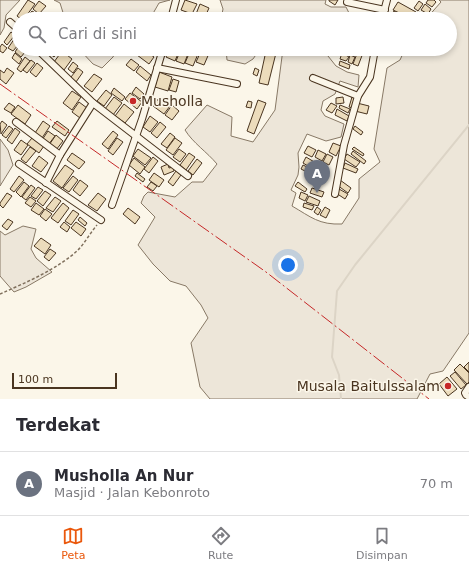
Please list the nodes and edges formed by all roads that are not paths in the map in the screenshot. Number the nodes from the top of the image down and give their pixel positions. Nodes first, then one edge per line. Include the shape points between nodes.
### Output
1 (176, 0) edge
2 (387, 0) edge
3 (346, 2) dead end
4 (385, 10) joint
5 (173, 12) edge
6 (44, 56) edge
7 (161, 56) edge
8 (374, 56) edge
9 (157, 68) junction
10 (313, 78) dead end
11 (237, 84) dead end
12 (358, 96) junction
13 (93, 103) junction
14 (16, 122) dead end
15 (136, 136) junction
16 (60, 156) junction
17 (18, 164) dead end
18 (188, 176) dead end
19 (46, 183) junction
20 (335, 194) dead end
21 (112, 205) dead end
22 (100, 220) road end
23 (469, 387) edge
24 (469, 397) edge

1 - 5 street
2 - 4 street
3 - 4 street
6 - 13 street
7 - 9 street
8 - 12 street via 370,77
9 - 11 street
9 - 15 street
10 - 12 street
12 - 20 street via 344,145
13 - 15 street
13 - 16 street
14 - 16 street
15 - 18 street
15 - 21 street
16 - 19 street
17 - 19 street
19 - 22 street
23 - 24 street via 465,394

